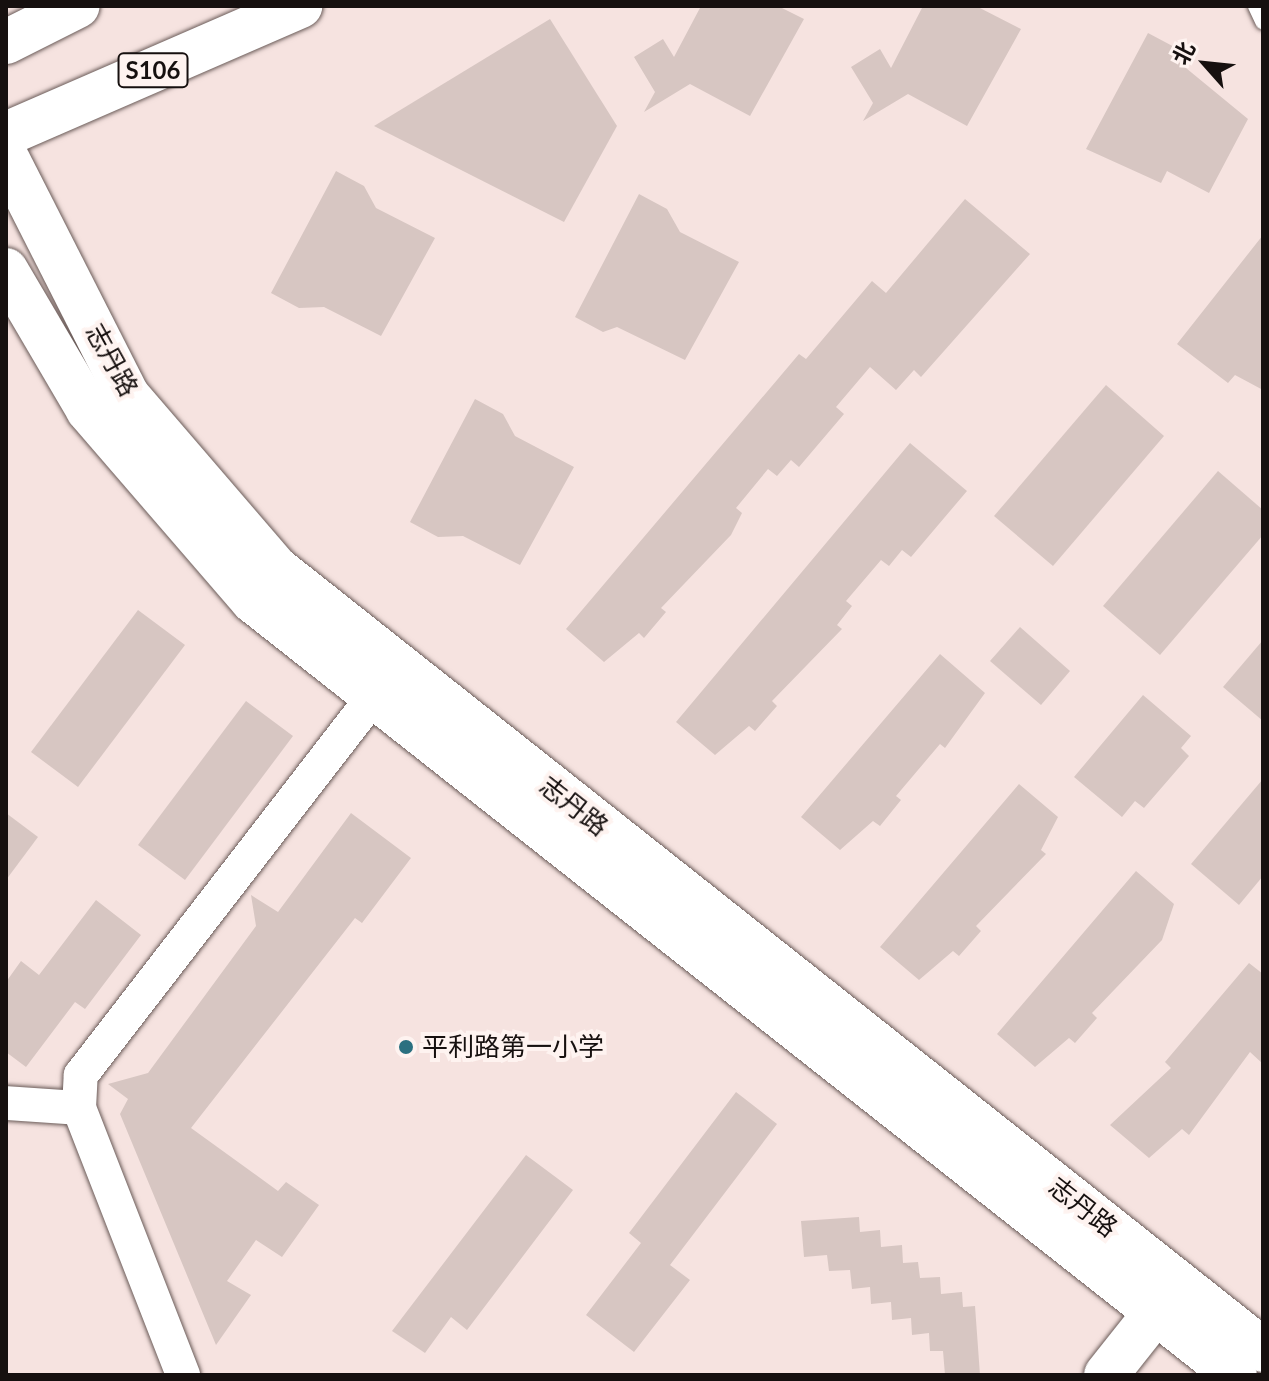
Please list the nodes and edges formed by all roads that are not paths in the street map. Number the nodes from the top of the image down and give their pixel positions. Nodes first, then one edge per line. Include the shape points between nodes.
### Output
1 (78, 6) edge
2 (300, 6) edge
3 (1256, 6) edge
4 (1263, 21) edge
5 (6, 42) edge
6 (6, 134) edge
7 (6, 156) edge
8 (6, 270) edge
9 (374, 696) junction
10 (6, 1103) edge
11 (79, 1108) junction
12 (1168, 1298) junction
13 (1263, 1350) edge
14 (183, 1375) edge
15 (1106, 1375) edge
16 (1235, 1375) edge

1 - 5 main road
2 - 6 main road, S106
3 - 4 lane
7 - 12 main road, 志丹路 via 128,396 277,569
8 - 9 main road, 志丹路 via 88,410 253,601
9 - 11 street via 81,1075
9 - 12 main road, 志丹路
10 - 11 street
11 - 14 street
12 - 13 main road, 志丹路
12 - 15 main road
12 - 16 main road, 志丹路

